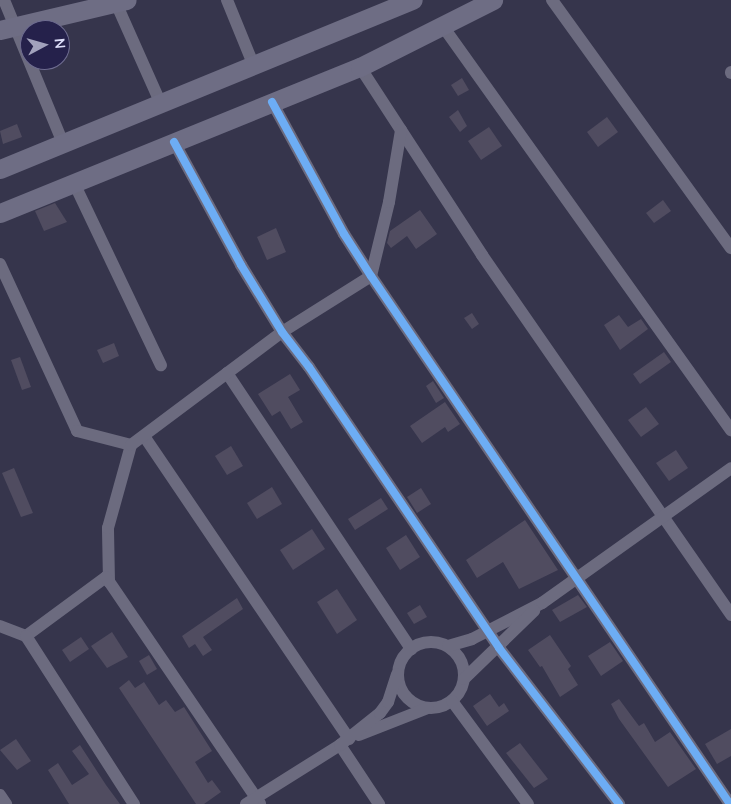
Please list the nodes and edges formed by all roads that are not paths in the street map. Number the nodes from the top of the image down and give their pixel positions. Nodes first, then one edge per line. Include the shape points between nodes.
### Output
1 (4, 0) edge
2 (227, 0) edge
3 (413, 0) edge
4 (492, 0) edge
5 (552, 0) edge
6 (122, 1) edge
7 (442, 25) junction
8 (7, 29) edge
9 (254, 66) junction
10 (360, 67) junction
11 (272, 102) junction
12 (161, 104) junction
13 (401, 130) junction
14 (174, 142) junction
15 (63, 144) junction
16 (0, 169) edge
17 (74, 183) junction
18 (0, 213) edge
19 (731, 248) edge
20 (0, 264) edge
21 (371, 276) junction
22 (282, 332) junction
23 (161, 365) dead end
24 (227, 373) junction
25 (731, 430) edge
26 (144, 436) junction
27 (131, 445) junction
28 (731, 468) edge
29 (662, 516) junction
30 (575, 578) junction
31 (109, 582) junction
32 (542, 603) junction
33 (731, 616) edge
34 (0, 626) edge
35 (488, 630) junction
36 (26, 636) junction
37 (448, 646) junction
38 (411, 648) junction
39 (499, 648) junction
40 (398, 671) junction
41 (464, 679) junction
42 (452, 701) junction
43 (428, 708) junction
44 (345, 742) junction
45 (0, 795) edge
46 (254, 802) edge
47 (6, 804) edge
48 (134, 804) edge
49 (379, 804) edge
50 (528, 804) edge
51 (619, 804) edge
52 (730, 804) edge

1 - 8 street
2 - 9 street
3 - 9 main road
4 - 7 main road
5 - 19 street
6 - 8 main road
6 - 12 street
7 - 10 main road
7 - 25 street
8 - 15 street
9 - 12 main road
10 - 11 main road
10 - 13 street
11 - 14 main road
11 - 21 street via 344,234
12 - 15 main road
13 - 21 street via 389,202
13 - 29 street via 482,255
14 - 17 main road
14 - 22 street via 241,265
15 - 16 main road
17 - 18 main road
17 - 23 street
20 - 27 street via 77,431
21 - 22 street
21 - 30 street
22 - 24 street
22 - 35 street via 309,366
24 - 26 street
24 - 38 street
26 - 27 street
26 - 44 street
27 - 31 street via 108,528
28 - 29 street
29 - 30 street
29 - 33 street
30 - 32 street
30 - 52 street
31 - 36 street via 106,577
31 - 46 street
32 - 35 street
32 - 39 street
34 - 36 street
35 - 37 street
35 - 39 street
36 - 48 street
37 - 38 street via 429,642
37 - 41 street via 458,654 464,666
38 - 40 street
39 - 41 street
39 - 51 street
40 - 43 street via 399,684 405,696
40 - 44 street via 388,702 380,713
41 - 42 street
42 - 43 street
42 - 50 street
43 - 44 street
44 - 46 street
44 - 49 street
45 - 47 street

